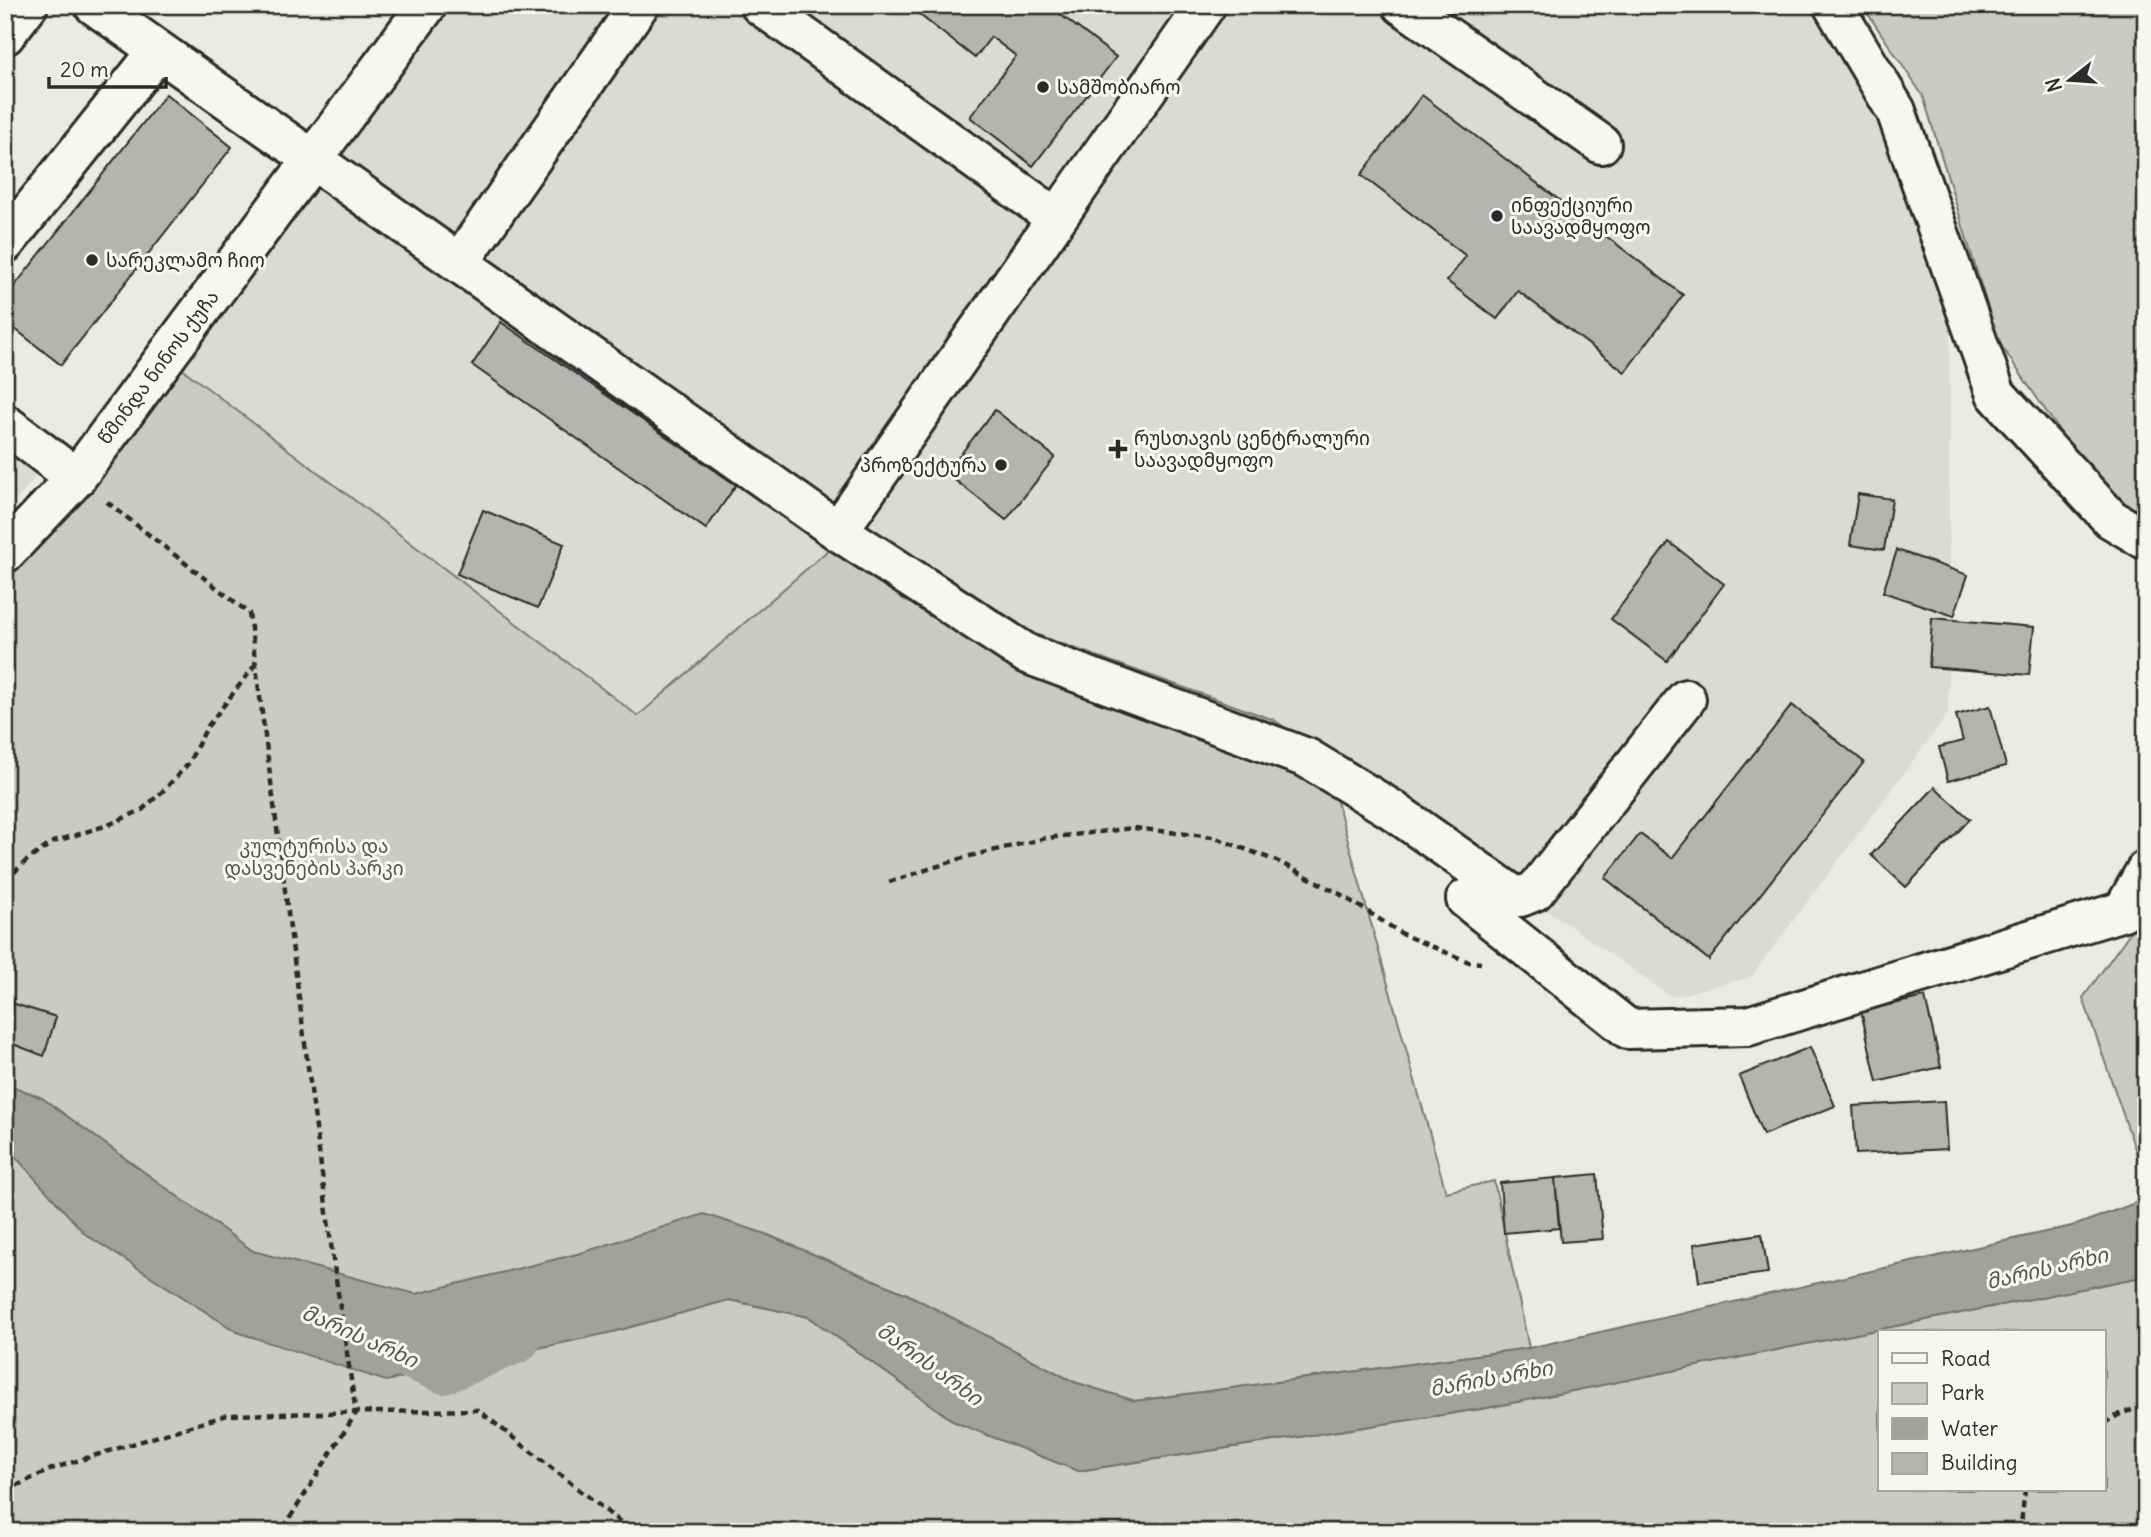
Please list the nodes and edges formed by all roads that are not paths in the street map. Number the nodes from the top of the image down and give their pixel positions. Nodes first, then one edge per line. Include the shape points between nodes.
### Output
1 (28, 5) edge
2 (94, 5) edge
3 (426, 5) edge
4 (639, 5) edge
5 (760, 5) edge
6 (1206, 5) edge
7 (1402, 5) edge
8 (1833, 5) edge
9 (5, 35) edge
10 (158, 51) junction
11 (1601, 144) dead end
12 (312, 160) junction
13 (1056, 218) junction
14 (5, 243) edge
15 (459, 263) junction
16 (5, 424) edge
17 (76, 478) junction
18 (838, 531) junction
19 (2146, 540) edge
20 (5, 553) edge
21 (1686, 699) dead end
22 (2146, 870) edge
23 (1466, 899) dead end

1 - 9 street
2 - 10 street
3 - 12 street, წმინდა ნინოს ქუჩა
4 - 15 street
5 - 13 street
6 - 13 street
7 - 11 street
8 - 19 street via 1896,111 1996,394 2111,519
10 - 12 street
10 - 14 street
12 - 15 street
12 - 17 street, წმინდა ნინოს ქუჩა
13 - 18 street
15 - 18 street
16 - 17 street
17 - 20 street, წმინდა ნინოს ქუჩა
18 - 21 street via 1027,654 1307,758 1520,897 1535,891
22 - 23 street via 2123,911 1748,1026 1628,1030

